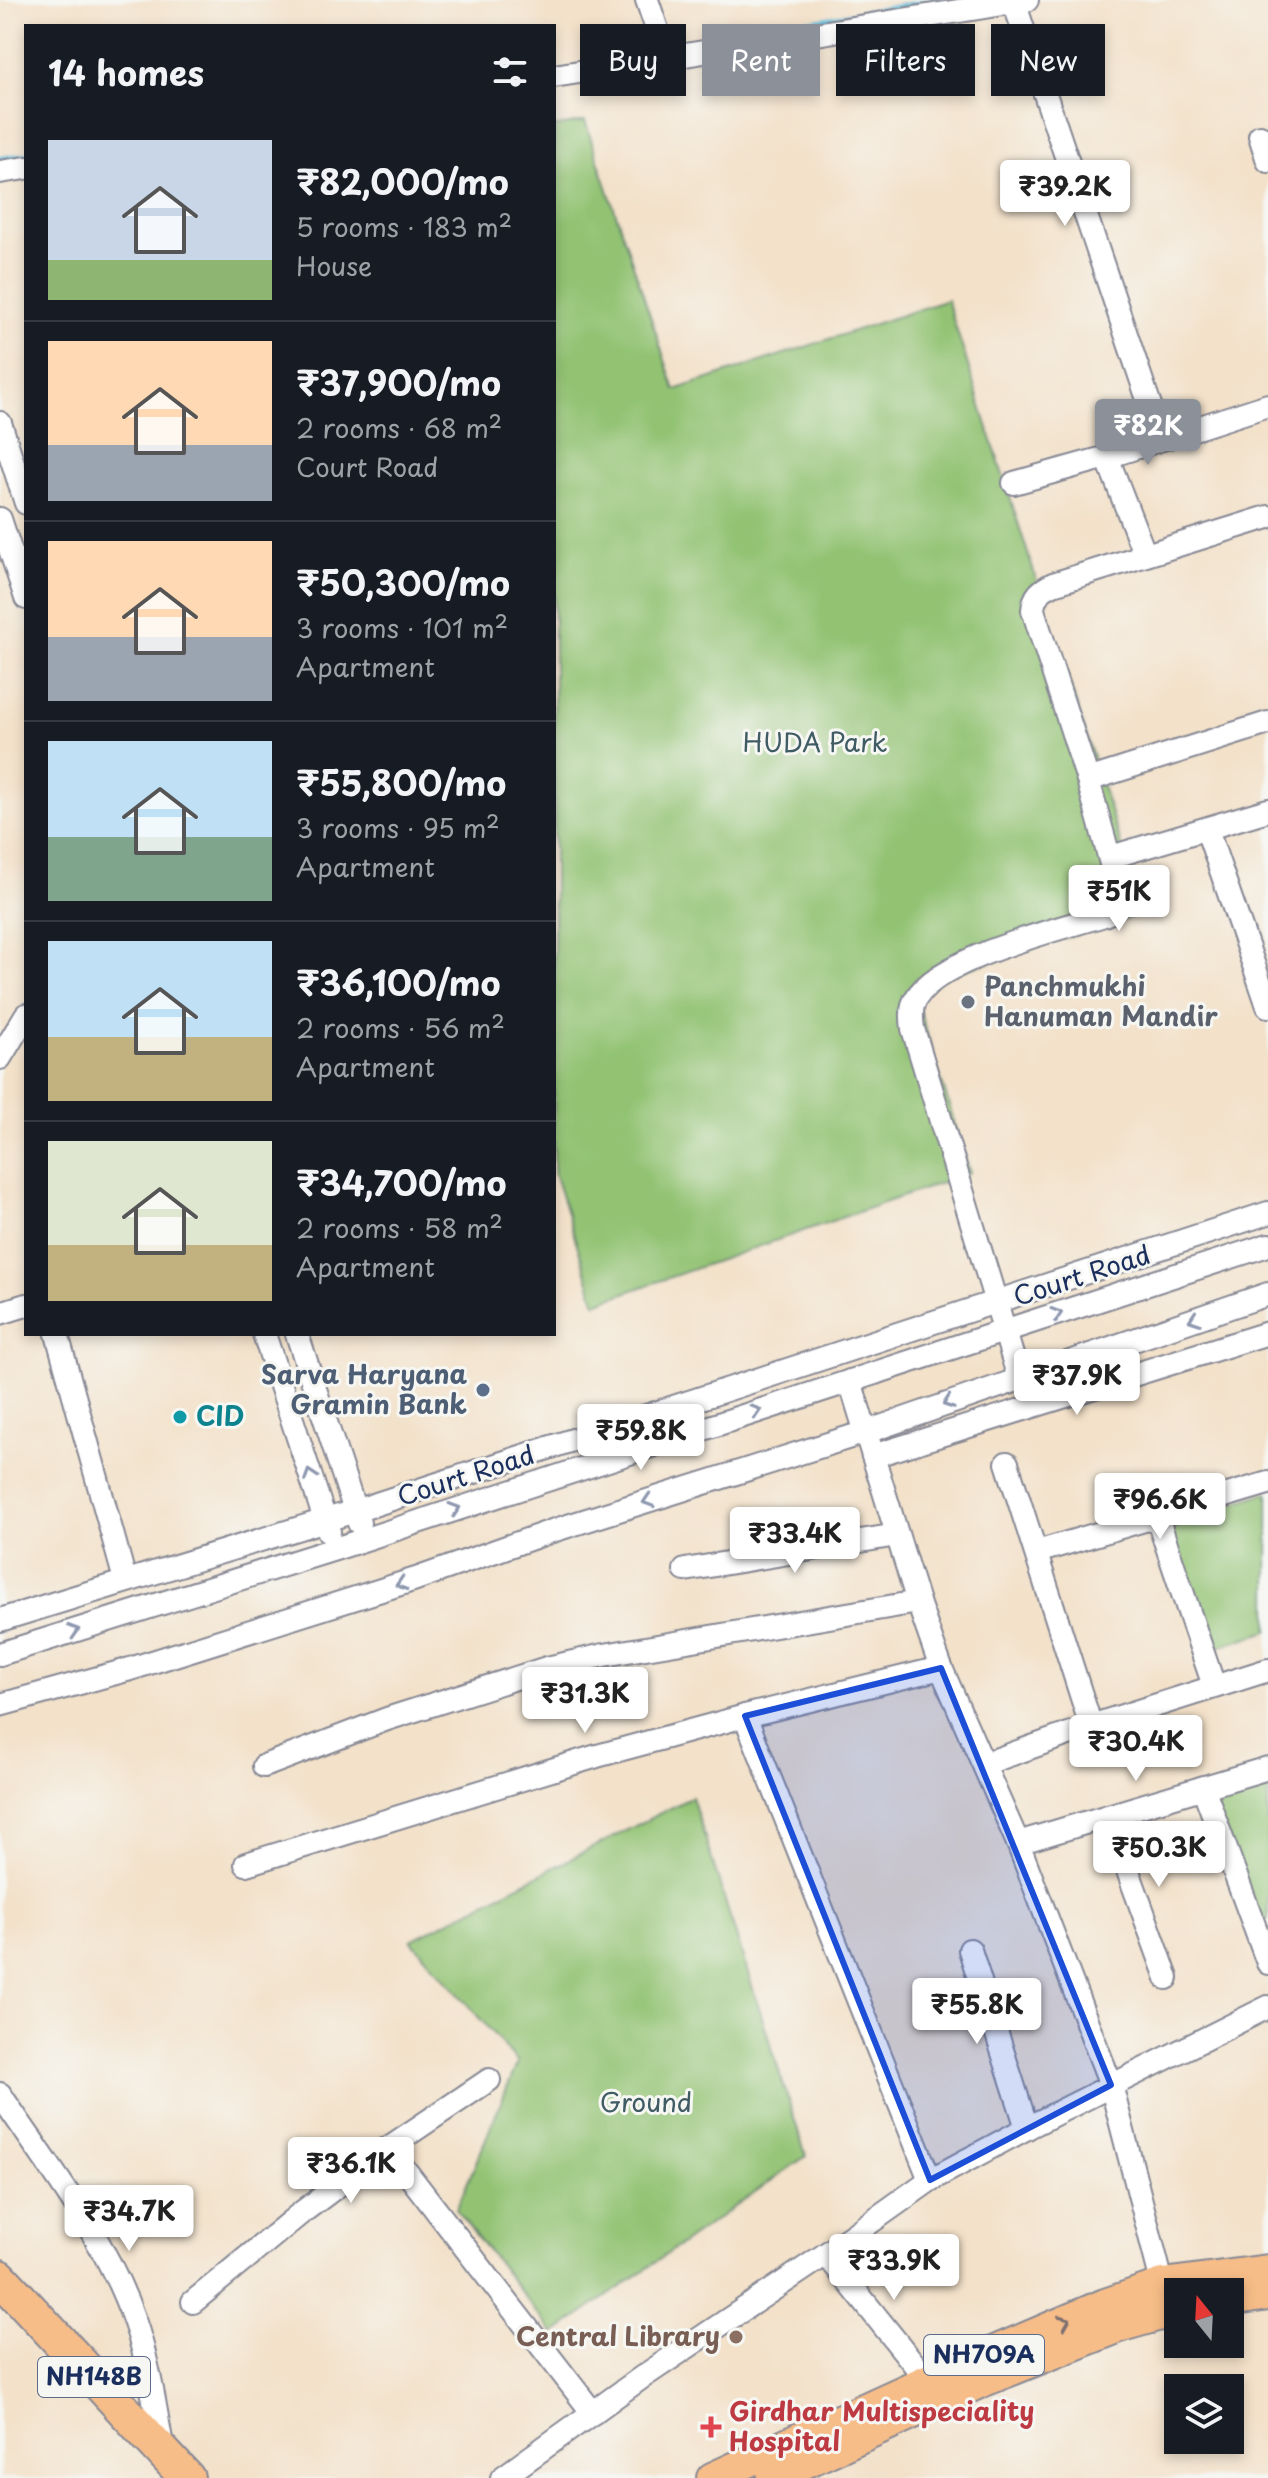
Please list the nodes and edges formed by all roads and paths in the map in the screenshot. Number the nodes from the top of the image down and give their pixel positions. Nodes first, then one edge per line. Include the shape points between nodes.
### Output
1 (647, 0) edge
2 (1020, 1) edge
3 (972, 5) edge
4 (655, 24) edge
5 (686, 54) edge
6 (580, 71) edge
7 (556, 76) edge
8 (1260, 136) dead end
9 (1268, 161) edge
10 (24, 168) edge
11 (0, 172) edge
12 (1268, 405) edge
13 (0, 423) edge
14 (1161, 438) junction
15 (1107, 457) junction
16 (1014, 483) dead end
17 (24, 497) edge
18 (1268, 517) edge
19 (0, 519) edge
20 (1145, 555) junction
21 (24, 592) edge
22 (1268, 723) edge
23 (1088, 780) junction
24 (1268, 810) edge
25 (1207, 830) junction
26 (1111, 857) junction
27 (1268, 1006) edge
28 (24, 1018) edge
29 (0, 1058) edge
30 (1268, 1213) edge
31 (1268, 1245) edge
32 (1268, 1294) edge
33 (994, 1301) junction
34 (24, 1306) edge
35 (0, 1313) edge
36 (1004, 1331) junction
37 (1268, 1333) edge
38 (58, 1336) edge
39 (265, 1336) edge
40 (298, 1336) edge
41 (1019, 1378) junction
42 (850, 1381) junction
43 (866, 1432) junction
44 (873, 1456) junction
45 (1007, 1463) dead end
46 (1268, 1483) edge
47 (355, 1511) junction
48 (1157, 1517) junction
49 (325, 1520) junction
50 (897, 1535) junction
51 (364, 1538) junction
52 (335, 1549) junction
53 (1037, 1552) junction
54 (685, 1570) dead end
55 (125, 1580) junction
56 (918, 1602) junction
57 (0, 1620) edge
58 (0, 1654) edge
59 (941, 1668) junction
60 (1268, 1670) edge
61 (1214, 1686) junction
62 (0, 1705) edge
63 (745, 1716) junction
64 (1091, 1726) junction
65 (984, 1764) junction
66 (264, 1766) dead end
67 (1268, 1768) edge
68 (1203, 1787) junction
69 (1108, 1816) junction
70 (1018, 1843) junction
71 (246, 1864) dead end
72 (1261, 1927) edge
73 (970, 1950) dead end
74 (1268, 1963) edge
75 (1167, 1978) dead end
76 (1268, 2007) edge
77 (489, 2080) dead end
78 (1111, 2085) junction
79 (0, 2094) edge
80 (1027, 2128) junction
81 (388, 2148) junction
82 (930, 2180) junction
83 (826, 2254) junction
84 (1268, 2270) edge
85 (0, 2277) edge
86 (1244, 2278) edge
87 (1164, 2280) edge
88 (1268, 2295) edge
89 (1244, 2299) edge
90 (193, 2302) dead end
91 (1164, 2302) edge
92 (1164, 2305) edge
93 (927, 2380) junction
94 (593, 2413) junction
95 (164, 2452) junction
96 (187, 2478) edge
97 (502, 2478) edge
98 (712, 2478) edge
99 (772, 2478) edge

1 - 4 street
2 - 3 street
2 - 14 street
3 - 5 street
6 - 7 street
8 - 9 street
10 - 11 street
12 - 14 street
13 - 17 street
14 - 15 street
15 - 16 street
15 - 20 street
18 - 20 street
19 - 21 street
20 - 23 street via 1053,584 1033,603
22 - 23 street
23 - 26 street
24 - 25 street
25 - 26 street
25 - 27 street
26 - 33 street via 1121,900 1111,912 970,958 928,984 913,1005 913,1029
28 - 29 street
30 - 33 street
36 -> 31 street, Court Road
32 -> 41 street
33 - 36 street
33 - 47 street
34 - 35 street
36 - 41 street
36 - 42 street, Court Road
37 - 44 street
38 - 55 street
49 -> 39 street
40 - 47 street
41 -> 43 street
42 - 43 street
51 -> 42 street, Court Road
43 - 44 street
43 -> 62 street via 127,1670
44 - 50 street
45 - 53 street
46 - 48 street
47 - 49 street
47 - 51 street
48 - 53 street
48 - 61 street
49 - 52 street
49 - 55 street
50 - 54 street
50 - 56 street
51 - 52 street, Court Road
58 -> 52 street, Court Road
53 - 64 street
55 - 57 street
56 - 59 street
56 - 66 street via 547,1668 387,1719
59 - 63 street
59 - 65 street
60 - 61 street
61 - 64 street
63 - 71 street
63 - 82 street
64 - 65 street
65 - 70 street
67 - 68 street
68 - 69 street
68 - 72 street
69 - 70 street
69 - 75 street
70 - 78 street
72 - 74 street
73 - 80 street
76 - 78 street
77 - 81 street
78 - 80 street
78 - 87 street
79 - 95 street via 97,2240 126,2299
80 - 82 street
81 - 90 street
81 - 94 street
82 - 83 street
83 - 93 street
83 - 94 street
84 - 86 main road, NH709A
85 - 95 highway, NH148B
88 - 89 main road
93 -> 91 main road, NH709A via 1105,2304
92 - 99 main road, NH709A
93 - 98 main road, NH709A
94 - 97 street
95 - 96 highway, NH148B

